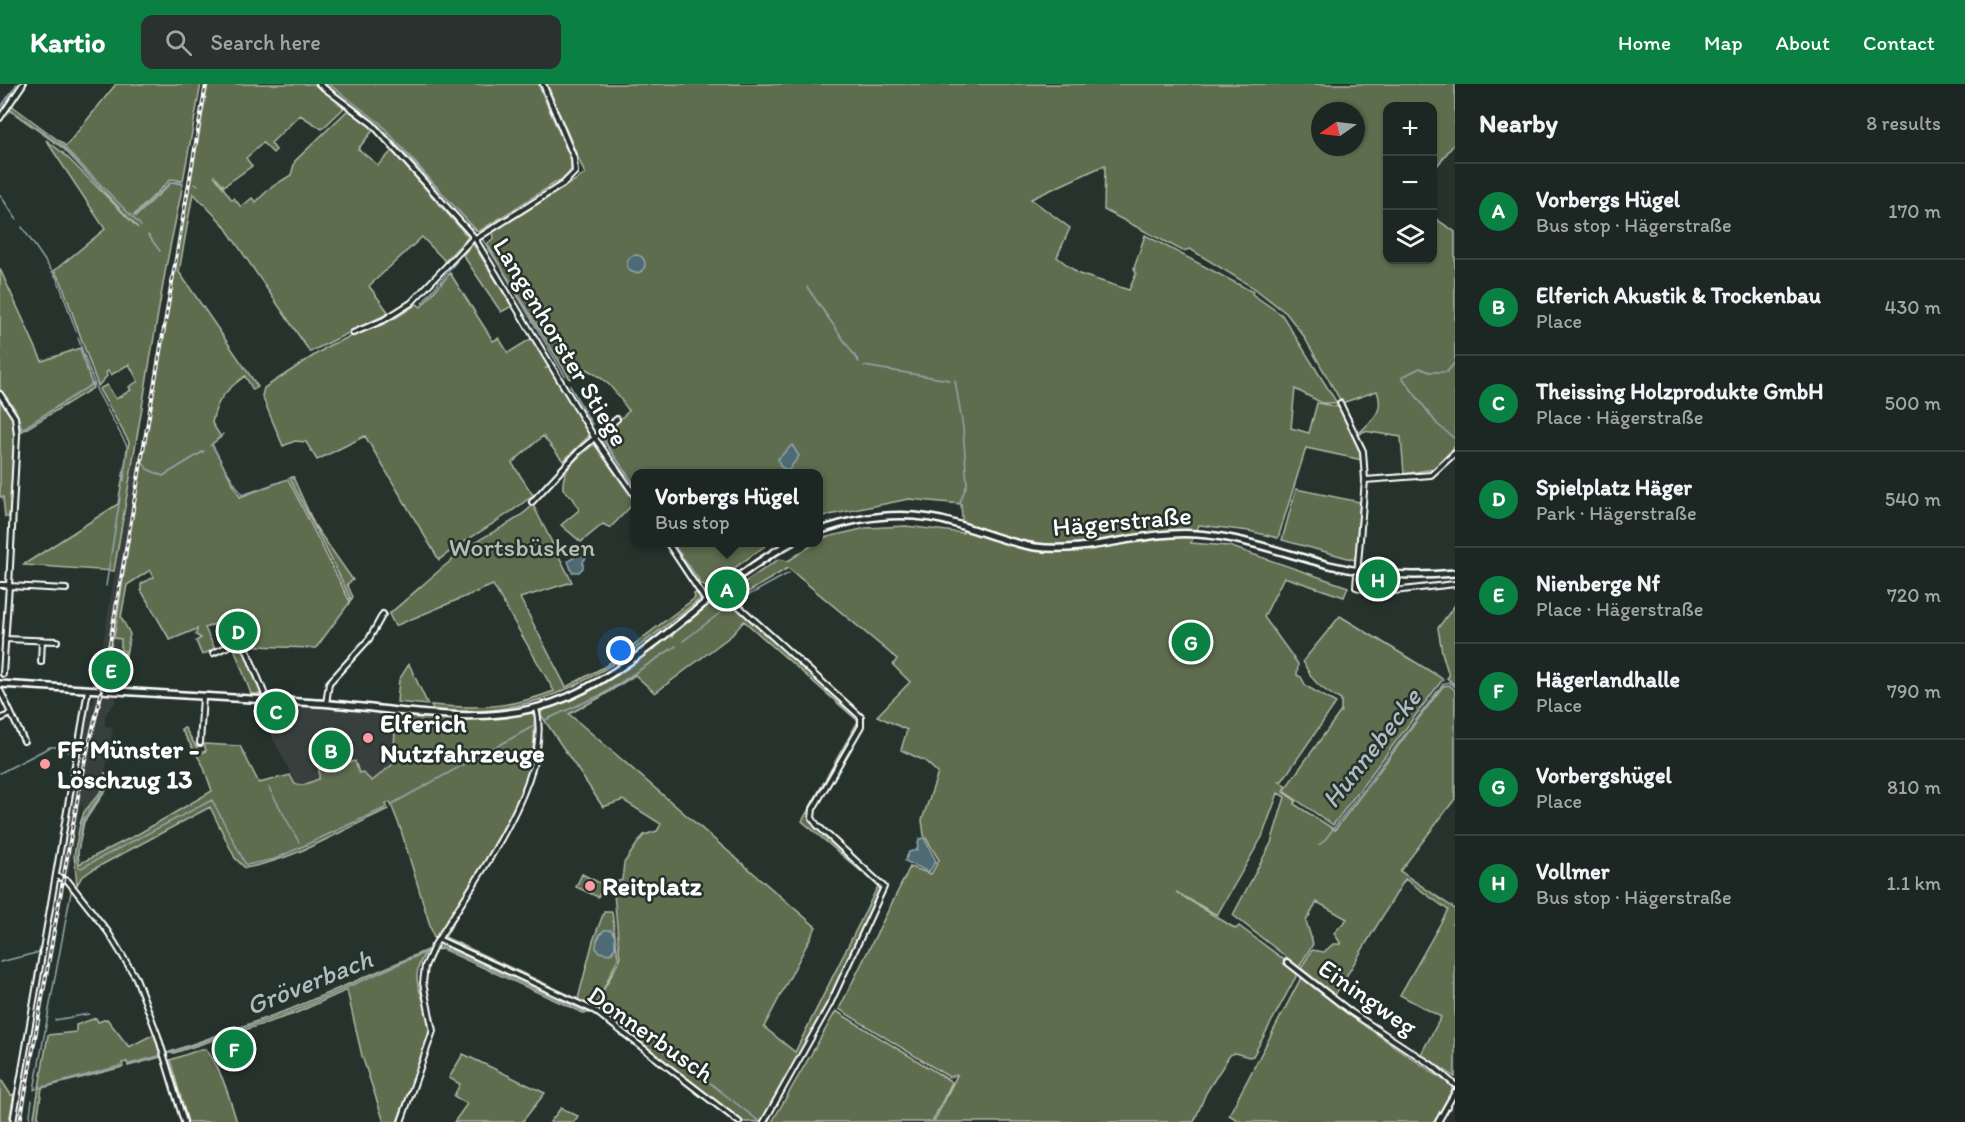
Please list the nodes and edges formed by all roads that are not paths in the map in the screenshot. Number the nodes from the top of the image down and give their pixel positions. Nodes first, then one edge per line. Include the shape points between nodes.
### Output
1 (23, 84) edge
2 (319, 84) edge
3 (543, 84) edge
4 (0, 118) edge
5 (475, 238) junction
6 (353, 333) dead end
7 (0, 394) edge
8 (1340, 403) dead end
9 (617, 419) dead end
10 (594, 437) junction
11 (1455, 453) edge
12 (1365, 480) junction
13 (631, 490) edge
14 (532, 502) dead end
15 (823, 530) edge
16 (670, 547) edge
17 (786, 547) edge
18 (1358, 571) junction
19 (1455, 573) edge
20 (1455, 584) edge
21 (0, 585) edge
22 (9, 585) junction
23 (66, 589) dead end
24 (721, 590) junction
25 (706, 601) junction
26 (383, 614) dead end
27 (5, 639) junction
28 (42, 640) junction
29 (57, 641) dead end
30 (213, 653) dead end
31 (41, 662) dead end
32 (3, 674) dead end
33 (0, 684) edge
34 (88, 689) junction
35 (0, 690) edge
36 (203, 696) junction
37 (267, 700) junction
38 (326, 704) junction
39 (536, 708) junction
40 (11, 714) junction
41 (0, 719) edge
42 (24, 741) dead end
43 (200, 743) dead end
44 (56, 876) junction
45 (438, 939) junction
46 (1287, 962) dead end
47 (1455, 1085) edge
48 (1455, 1092) edge
49 (14, 1122) edge
50 (184, 1122) edge
51 (401, 1122) edge
52 (739, 1122) edge
53 (764, 1122) edge
54 (1438, 1122) edge

1 - 4 street
2 - 5 street, Langenhorster Stiege via 372,124
3 - 5 street via 574,158 575,172
5 - 6 street, Langenhorster Stiege via 411,303
5 - 10 street, Langenhorster Stiege
7 - 22 street via 12,411 17,431
8 - 12 street via 1363,451
9 - 10 street
10 - 13 street, Langenhorster Stiege
10 - 14 street
11 - 12 street via 1431,475
12 - 18 street
15 - 18 main road, Hägerstraße via 868,518 911,516 947,522 1012,543 1058,549 1194,533 1234,538
16 - 25 street
17 - 24 main road
18 - 19 main road, Hägerstraße
18 - 20 street via 1356,587 1371,592
21 - 22 street
22 - 23 street
22 - 27 street
24 - 25 main road
24 - 53 street via 861,717 861,726 812,818 885,887 830,1004
25 - 39 main road via 607,676 573,695
26 - 38 street via 369,639 329,684
27 - 28 street
27 - 32 street
28 - 29 street
28 - 31 street
30 - 37 street via 234,644 246,648
33 - 34 main road
34 - 36 main road
34 - 44 street
35 - 40 street
36 - 37 main road
36 - 43 street
37 - 38 main road
38 - 39 main road via 464,717
39 - 45 street via 539,721 534,762 519,803
40 - 41 street
40 - 42 street
44 - 49 street
44 - 50 street via 68,881 108,932 136,978
45 - 51 street via 423,980 433,1031
45 - 52 street, Donnerbusch via 595,1011
46 - 47 street, Einingweg
48 - 54 street

